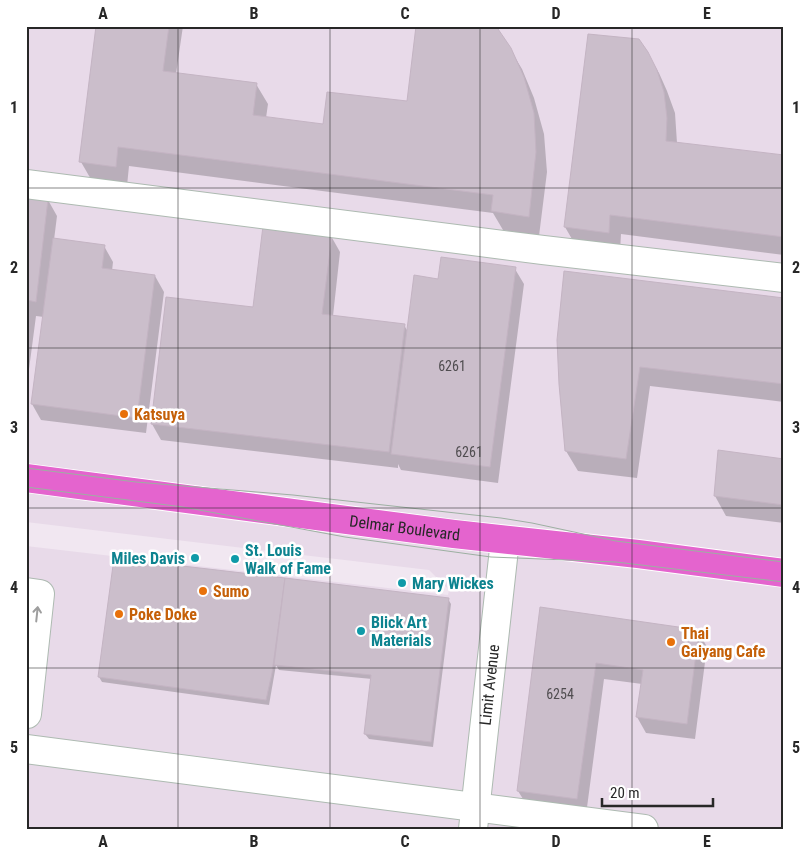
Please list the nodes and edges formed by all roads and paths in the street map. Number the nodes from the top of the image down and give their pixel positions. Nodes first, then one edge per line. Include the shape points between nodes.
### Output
1 (26, 184) edge
2 (784, 278) edge
3 (26, 478) edge
4 (505, 540) junction
5 (784, 573) edge
6 (26, 592) edge
7 (26, 714) edge
8 (26, 749) edge
9 (474, 818) edge
10 (644, 829) edge

1 - 2 street
3 - 4 main road, Delmar Boulevard
4 - 5 main road, Delmar Boulevard
4 - 9 street, Limit Avenue
7 -> 6 street via 40,594
8 - 9 street
9 - 10 street

